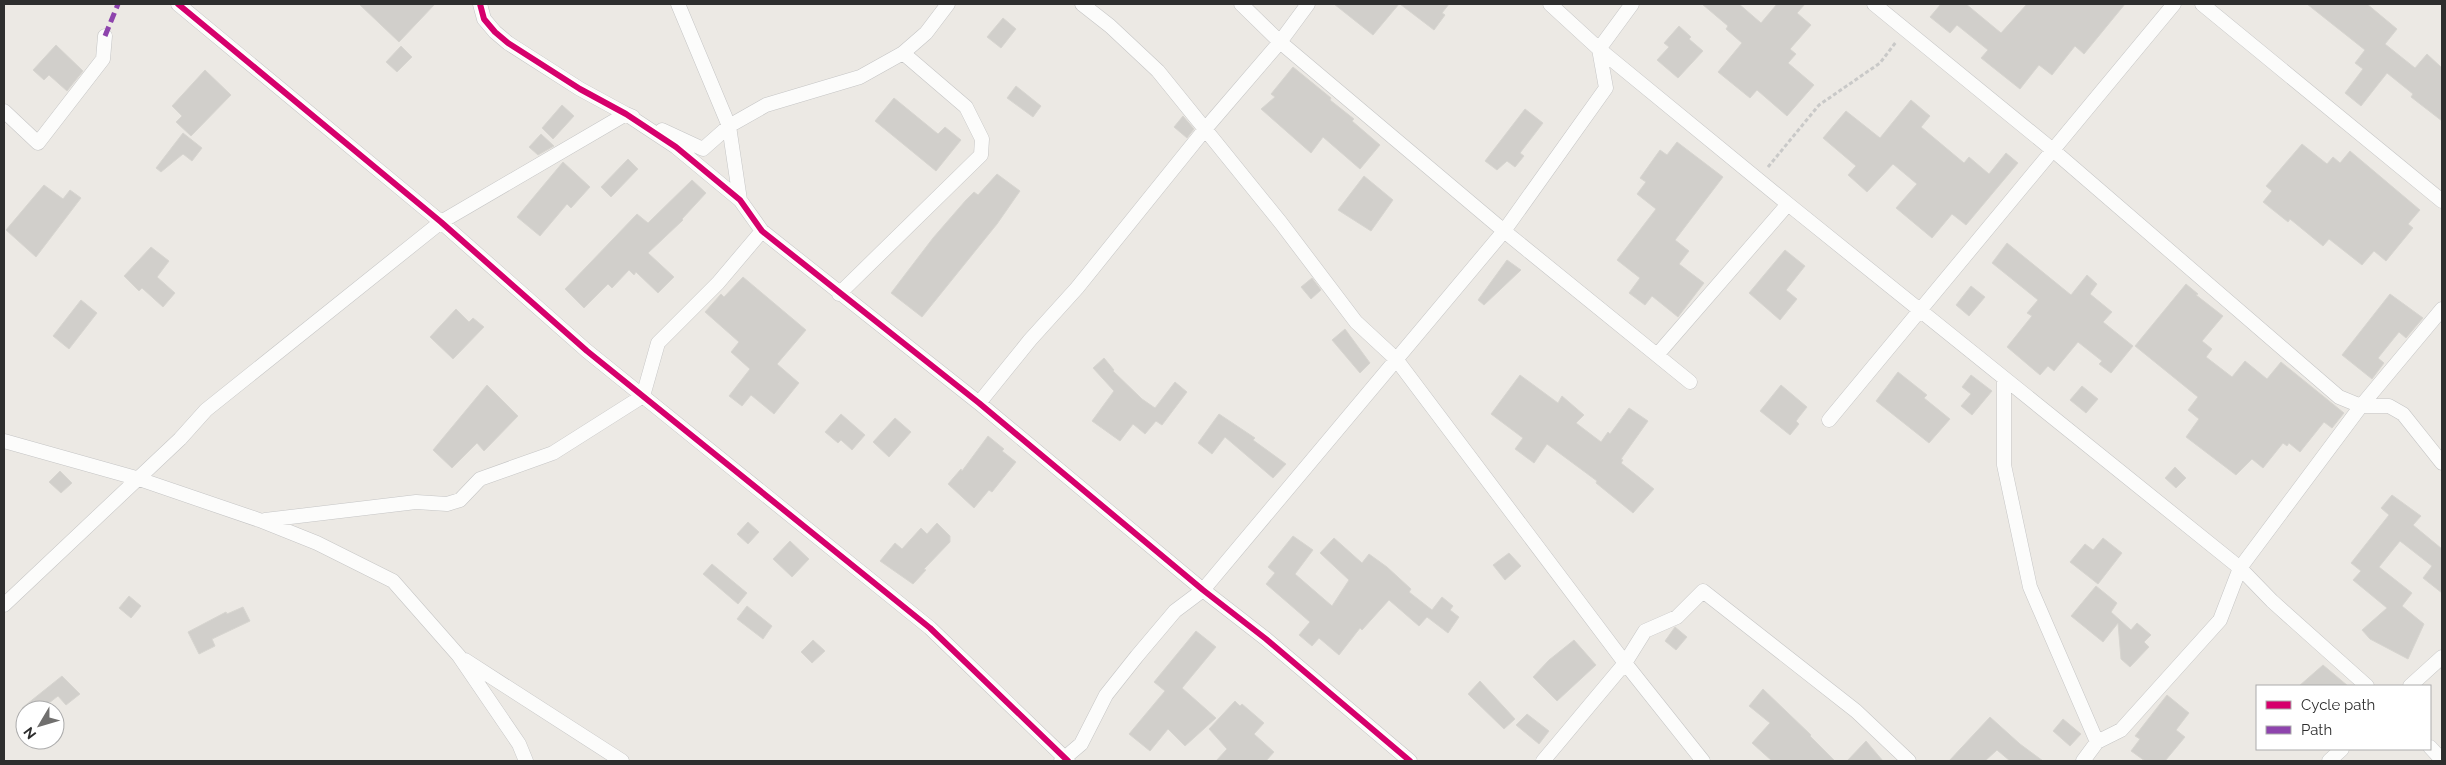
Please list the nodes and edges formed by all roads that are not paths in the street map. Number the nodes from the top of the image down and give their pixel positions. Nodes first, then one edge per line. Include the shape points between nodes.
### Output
1 (178, 4) edge
2 (480, 4) edge
3 (678, 4) edge
4 (948, 4) edge
5 (1082, 4) edge
6 (1241, 4) edge
7 (1308, 4) edge
8 (1550, 4) edge
9 (1632, 4) edge
10 (1874, 4) edge
11 (2174, 4) edge
12 (2202, 4) edge
13 (105, 36) dead end
14 (1280, 42) junction
15 (1600, 49) junction
16 (903, 53) junction
17 (4, 111) edge
18 (626, 114) junction
19 (729, 126) junction
20 (1206, 128) junction
21 (2054, 151) junction
22 (740, 200) junction
23 (2442, 201) edge
24 (1788, 204) junction
25 (441, 222) junction
26 (762, 231) junction
27 (1504, 231) junction
28 (839, 294) junction
29 (2442, 309) edge
30 (1920, 310) junction
31 (1657, 356) junction
32 (1396, 359) junction
33 (2004, 380) junction
34 (1690, 382) dead end
35 (643, 396) junction
36 (979, 403) junction
37 (2360, 406) junction
38 (1829, 420) dead end
39 (4, 441) edge
40 (2442, 463) edge
41 (136, 478) junction
42 (262, 521) junction
43 (2240, 568) junction
44 (1203, 590) junction
45 (4, 605) edge
46 (459, 656) junction
47 (2442, 657) edge
48 (1625, 664) junction
49 (2366, 685) edge
50 (2411, 685) edge
51 (2097, 742) junction
52 (2431, 749) edge
53 (2341, 750) edge
54 (1064, 760) edge
55 (2442, 760) edge
56 (526, 761) edge
57 (622, 761) edge
58 (1410, 761) edge
59 (1543, 761) edge
60 (1703, 761) edge
61 (1909, 761) edge
62 (2082, 761) edge
63 (2329, 761) edge

1 - 25 street
2 - 18 street via 484,19 508,43
3 - 19 street
4 - 16 street via 926,33
5 - 20 street via 1158,71
6 - 14 street
7 - 14 street
8 - 15 street
9 - 15 street
10 - 21 street
11 - 21 street
12 - 23 street
13 - 17 street via 103,59 38,143
14 - 20 street
14 - 27 street
15 - 24 street
15 - 27 street via 1606,88
16 - 19 street via 860,77 766,104
16 - 28 street via 966,107 982,139 981,155
18 - 19 street via 703,148
18 - 22 street via 676,147
18 - 25 street
19 - 22 street
20 - 32 street via 1356,322
20 - 36 street
21 - 30 street
21 - 37 street via 2339,397
22 - 26 street
24 - 30 street
24 - 31 street
25 - 35 street
25 - 41 street via 206,410 180,439
26 - 28 street
26 - 35 street via 718,284 658,343
27 - 31 street
27 - 32 street
28 - 36 street
29 - 37 street
30 - 33 street
30 - 38 street
31 - 34 street
32 - 44 street
32 - 48 street
33 - 43 street
33 - 51 street via 2004,465 2030,587
35 - 42 street via 553,453 480,479 460,500 447,504 416,502
35 - 54 street via 930,628
36 - 44 street
37 - 40 street via 2389,406 2404,414
37 - 43 street
39 - 41 street
41 - 42 street
41 - 45 street
42 - 46 street via 317,542 393,581
43 - 49 street
43 - 51 street via 2220,620 2121,730
44 - 54 street via 1175,612 1137,656 1106,695 1081,744
44 - 58 street
46 - 56 street via 519,744
46 - 57 street
47 - 50 street
48 - 59 street
48 - 60 street
48 - 61 street via 1645,631 1677,617 1703,591 1856,711
51 - 62 street
52 - 55 street
53 - 63 street

